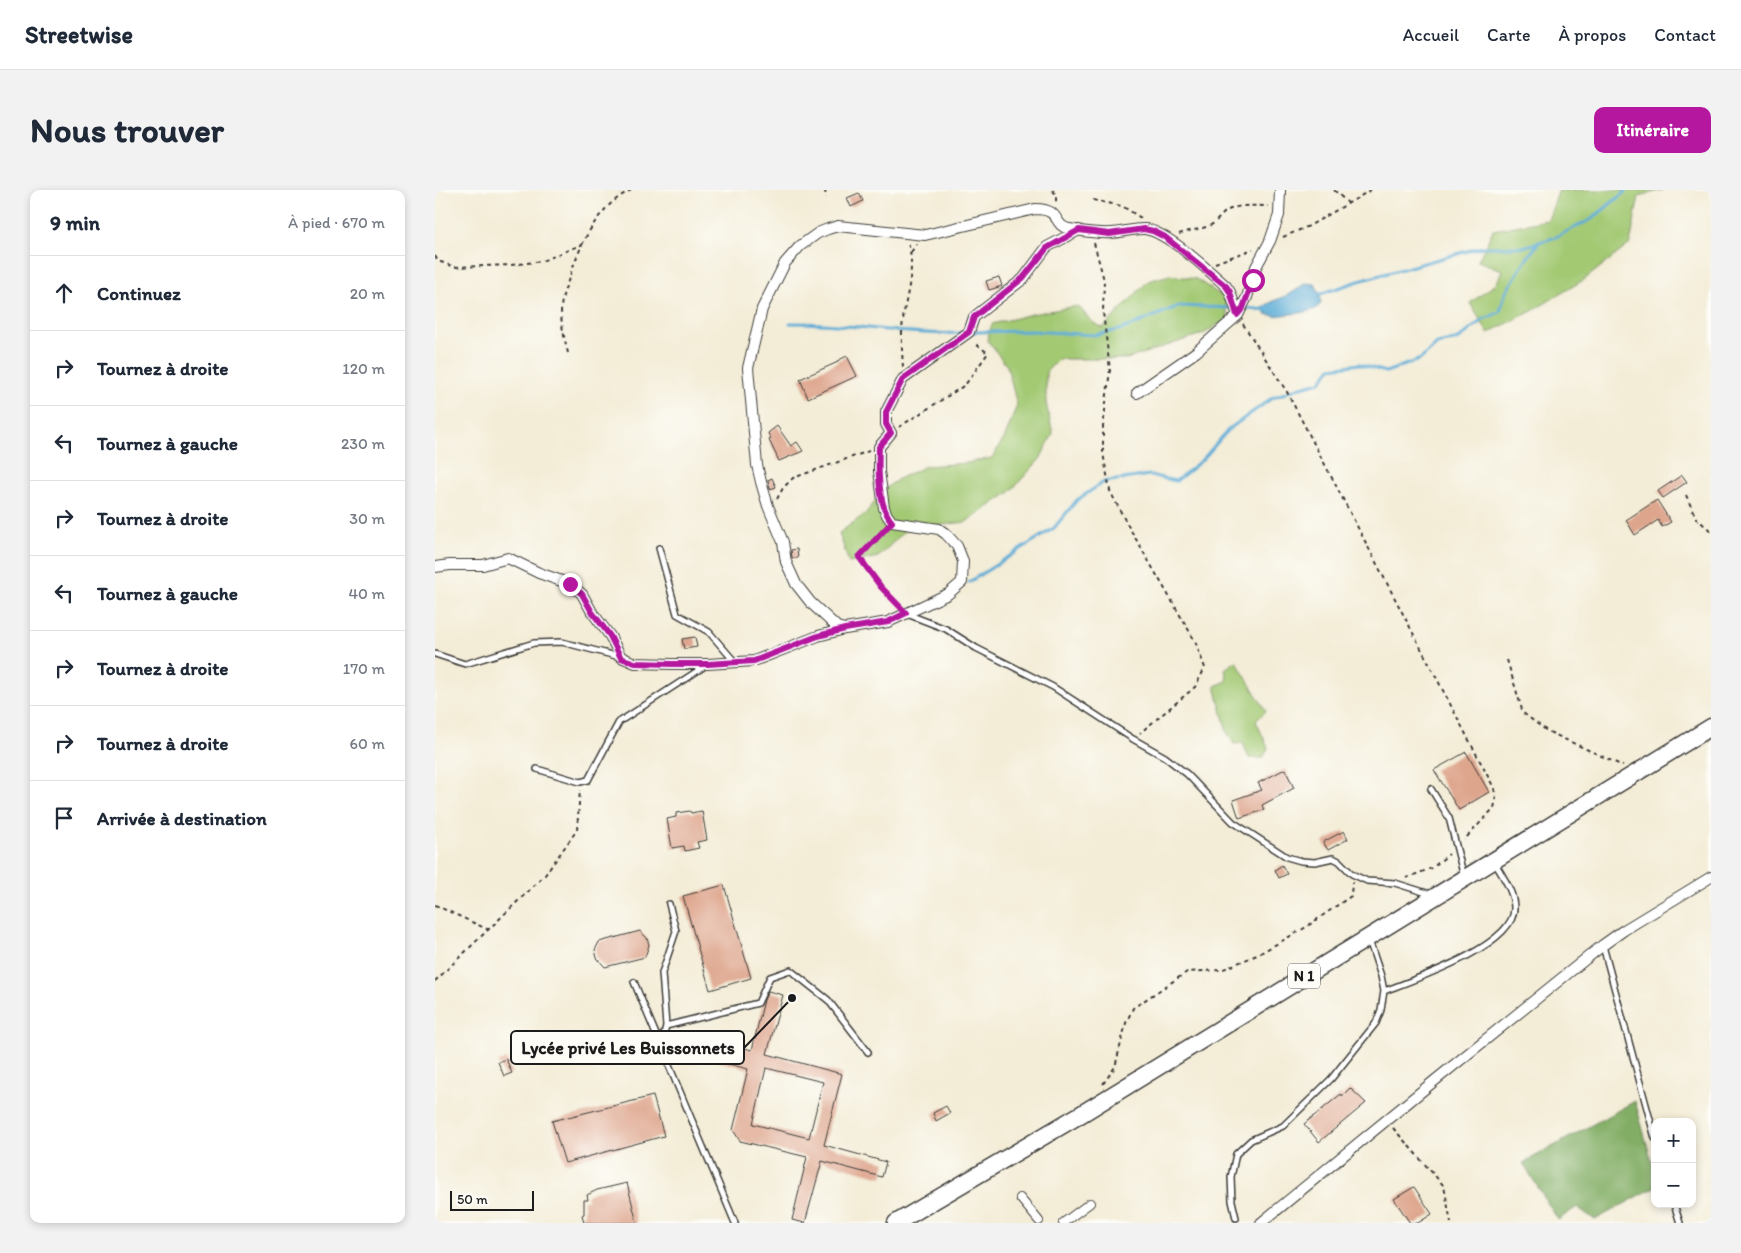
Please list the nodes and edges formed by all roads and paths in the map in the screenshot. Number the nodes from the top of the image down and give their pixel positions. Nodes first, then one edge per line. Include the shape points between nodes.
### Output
1 (631, 190) edge
2 (825, 190) edge
3 (1280, 190) edge
4 (1335, 190) edge
5 (1371, 190) edge
6 (826, 198) dead end
7 (1093, 200) dead end
8 (1348, 203) junction
9 (1280, 206) junction
10 (1147, 221) dead end
11 (1079, 230) junction
12 (1090, 231) junction
13 (905, 233) junction
14 (1165, 237) junction
15 (1270, 242) junction
16 (583, 244) junction
17 (435, 256) edge
18 (1204, 268) junction
19 (1237, 315) junction
20 (964, 336) junction
21 (568, 353) dead end
22 (903, 379) junction
23 (1137, 394) dead end
24 (891, 433) junction
25 (879, 447) junction
26 (1685, 494) dead end
27 (773, 520) junction
28 (892, 522) junction
29 (1711, 531) edge
30 (659, 548) dead end
31 (435, 567) edge
32 (906, 613) junction
33 (845, 629) junction
34 (435, 654) edge
35 (621, 658) junction
36 (1507, 660) dead end
37 (736, 662) junction
38 (708, 664) junction
39 (1711, 727) edge
40 (1133, 739) junction
41 (537, 769) dead end
42 (1636, 772) junction
43 (580, 782) junction
44 (1431, 790) dead end
45 (1456, 848) junction
46 (1493, 860) junction
47 (1353, 874) junction
48 (1711, 877) edge
49 (1464, 878) junction
50 (1395, 883) junction
51 (1436, 896) junction
52 (669, 904) dead end
53 (435, 905) edge
54 (489, 930) junction
55 (1368, 937) junction
56 (1603, 945) junction
57 (435, 981) edge
58 (633, 982) dead end
59 (1384, 991) junction
60 (666, 1026) junction
61 (660, 1046) junction
62 (868, 1052) dead end
63 (1099, 1090) dead end
64 (1386, 1121) junction
65 (1651, 1123) edge
66 (1020, 1198) dead end
67 (1090, 1203) dead end
68 (1675, 1208) edge
69 (1235, 1218) dead end
70 (1040, 1222) edge
71 (735, 1223) edge
72 (896, 1223) edge
73 (1063, 1223) edge
74 (1261, 1223) edge
75 (1451, 1223) edge
76 (1679, 1223) edge

1 - 16 path via 610,205 592,225
2 - 6 path
3 - 9 street
4 - 8 path
5 - 8 path
7 - 10 path via 1122,206
8 - 15 path via 1309,226
9 - 14 path via 1241,206 1230,209 1211,225 1199,230
9 - 15 street
11 - 12 street
11 - 13 street via 1061,226 1053,213 1035,210 925,235
11 - 20 street via 1047,248 1023,278 974,317 969,332
12 - 14 street via 1109,234 1144,229
12 - 40 path via 1104,280 1103,312 1109,370 1103,453 1111,491 1195,640 1205,668 1195,686
13 - 22 path via 911,252 911,275 903,325
13 - 27 street via 838,226 818,233 800,246 785,264 762,308 748,368 757,465
14 - 18 street
15 - 18 path
15 - 19 street via 1256,267 1243,308
16 - 17 path via 542,261 511,265 455,267 438,261
16 - 21 path via 562,300 561,321
18 - 19 street via 1226,286
19 - 23 street via 1196,352
19 - 45 path via 1287,392 1494,788 1494,808
20 - 22 street
20 - 24 path via 988,353 965,385
22 - 24 street via 886,412 886,424
24 - 25 street
25 - 27 path via 793,478 774,504
25 - 28 street via 884,508
26 - 29 path via 1696,518
27 - 33 street via 796,584 837,627
28 - 32 path via 859,557
28 - 32 street via 939,529 957,546 963,561 962,582 948,594
30 - 37 lane via 677,614 709,632
31 - 35 street via 483,566 508,558 570,584 582,594
32 - 33 street via 888,622
32 - 40 lane via 946,629 1053,688
33 - 37 street via 754,661
34 - 35 lane via 465,664 534,643 562,642
35 - 38 street via 635,663
36 - 42 path via 1523,713 1547,731
37 - 38 street
38 - 43 lane via 619,722 589,780
39 - 42 highway, N 1
40 - 47 lane via 1165,756 1233,822 1263,843 1301,861 1333,858
41 - 43 lane
42 - 46 highway, N 1
43 - 54 path via 577,830 545,875
44 - 45 lane via 1449,818
45 - 49 lane
45 - 50 path via 1432,868
46 - 49 highway, N 1
46 - 59 lane via 1513,895 1515,910 1512,921 1475,953
47 - 50 lane via 1367,881
47 - 63 path via 1351,896 1303,929 1257,955 1221,970 1187,972 1133,1008 1115,1067
48 - 56 street
49 - 51 highway, N 1
50 - 51 lane
51 - 55 highway, N 1
52 - 60 lane via 676,931 663,974
53 - 54 path
54 - 57 path
55 - 59 lane
55 - 72 highway, N 1
56 - 64 street
56 - 65 lane
58 - 61 lane
59 - 69 lane via 1376,1023 1331,1079 1283,1126 1251,1140 1236,1154 1231,1177
60 - 61 lane
60 - 62 lane via 758,1003 770,977 789,970 828,1000
61 - 71 lane
64 - 74 street
64 - 75 path via 1444,1186
66 - 70 street
67 - 73 street
68 - 76 lane

